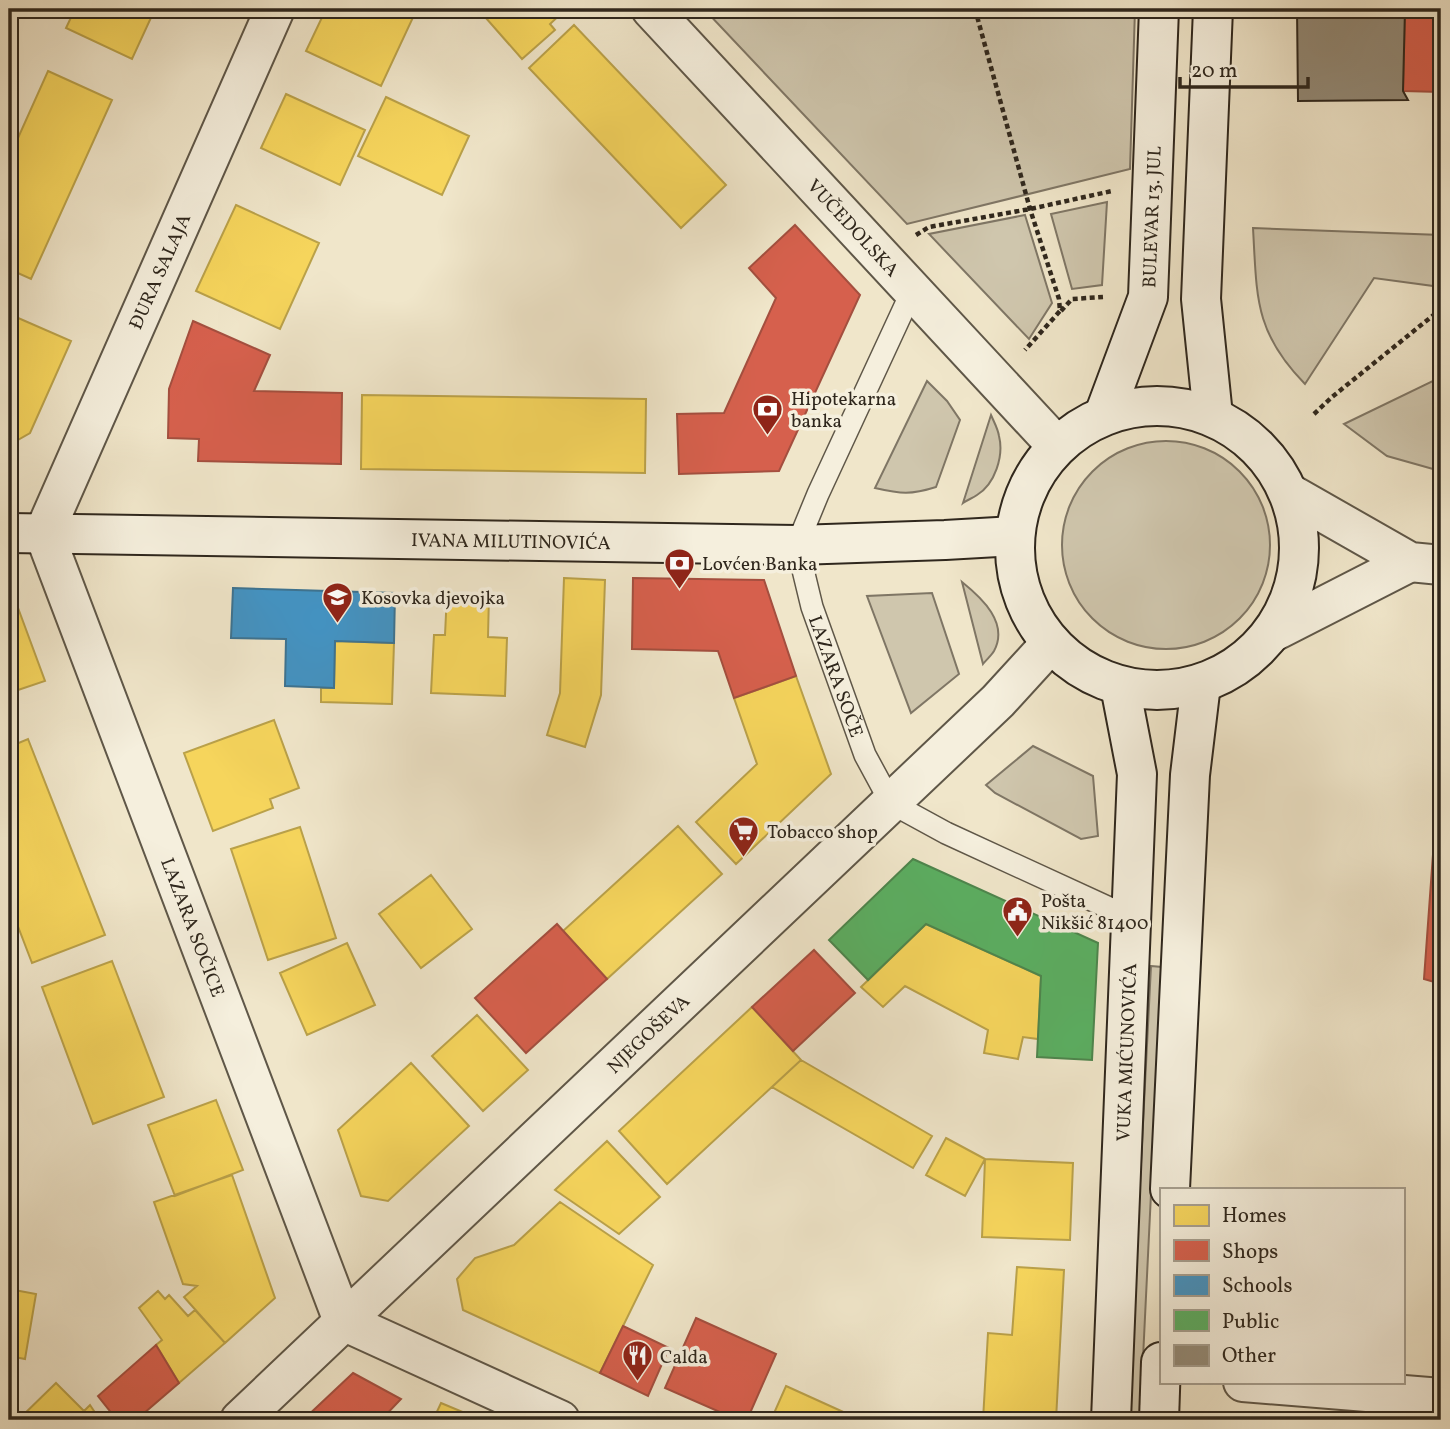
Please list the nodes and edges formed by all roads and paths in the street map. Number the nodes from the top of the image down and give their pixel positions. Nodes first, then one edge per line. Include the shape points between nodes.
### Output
1 (275, 9) edge
2 (651, 9) edge
3 (975, 9) edge
4 (1159, 9) edge
5 (1213, 9) edge
6 (1119, 190) dead end
7 (1030, 209) junction
8 (909, 239) dead end
9 (912, 291) junction
10 (1105, 297) dead end
11 (1441, 309) edge
12 (1060, 311) junction
13 (1020, 356) dead end
14 (1314, 414) dead end
15 (1104, 415) junction
16 (1213, 416) junction
17 (1057, 446) junction
18 (1289, 493) junction
19 (26, 533) edge
20 (1015, 536) junction
21 (797, 545) junction
22 (1426, 563) edge
23 (1273, 632) junction
24 (1051, 643) junction
25 (1201, 684) junction
26 (1120, 686) junction
27 (891, 803) junction
28 (1131, 918) junction
29 (1170, 1188) edge
30 (343, 1321) junction
31 (1161, 1384) edge
32 (1268, 1384) edge
33 (1441, 1398) edge
34 (240, 1420) edge
35 (560, 1420) edge
36 (1111, 1420) edge
37 (1159, 1420) edge

1 - 19 street, ĐURA SALAJA
2 - 9 street, VUČEDOLSKA
3 - 7 path
4 - 15 street, BULEVAR 13. JUL via 1148,297
5 - 16 street via 1201,299
6 - 7 path
7 - 8 path via 929,227
7 - 12 path
9 - 17 street, VUČEDOLSKA
9 - 21 lane
10 - 12 path via 1072,299
11 - 14 path
12 - 13 path
15 - 16 street via 1140,406 1177,407
15 - 17 street
16 - 18 street via 1245,436 1271,461
17 - 20 street via 1036,472 1021,503
18 - 22 street
18 - 23 street via 1300,540 1294,588
19 - 21 street, IVANA MILUTINOVIĆA
19 - 30 street, LAZARA SOČICE
20 - 21 street, IVANA MILUTINOVIĆA
20 - 24 street via 1017,575 1030,611
21 - 27 lane, LAZARA SOČE via 812,607 865,755
22 - 23 street
23 - 25 street via 1241,664
24 - 26 street via 1083,670
24 - 27 street, NJEGOŠEVA via 998,701
25 - 26 street via 1161,691
25 - 29 street via 1190,775
26 - 28 street, VUKA MIĆUNOVIĆA via 1137,774
27 - 28 lane
27 - 30 street, NJEGOŠEVA
28 - 36 street, VUKA MIĆUNOVIĆA
30 - 34 street, NJEGOŠEVA
30 - 35 street
31 - 37 street
32 - 33 street

